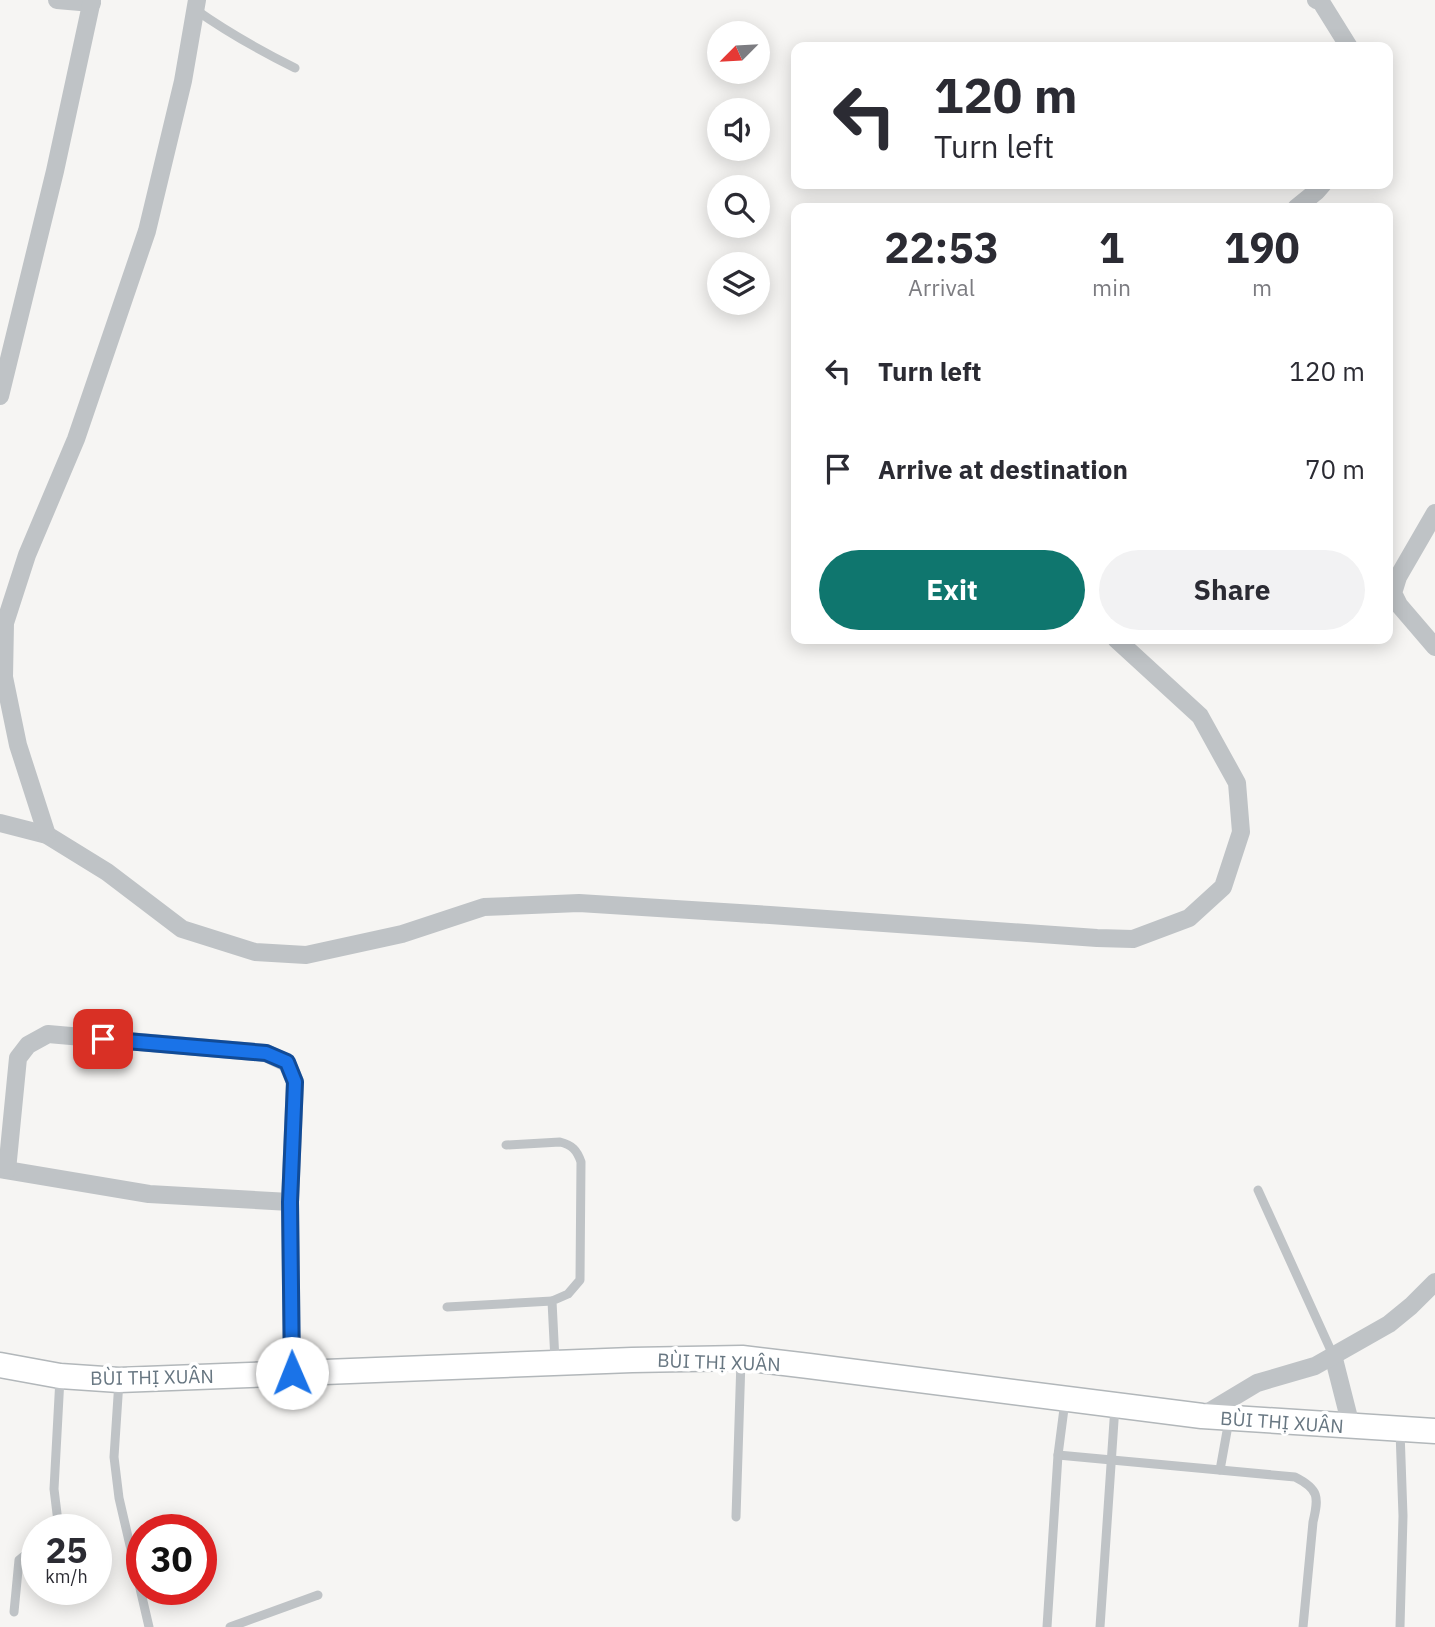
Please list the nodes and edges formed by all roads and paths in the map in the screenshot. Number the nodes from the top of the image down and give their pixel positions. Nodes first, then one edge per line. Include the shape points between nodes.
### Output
1 (57, 0) edge
2 (1315, 0) edge
3 (92, 2) edge
4 (196, 5) edge
5 (1346, 42) edge
6 (295, 68) dead end
7 (1319, 189) edge
8 (1302, 203) edge
9 (0, 396) edge
10 (1435, 513) edge
11 (1121, 644) edge
12 (1435, 647) edge
13 (0, 823) edge
14 (47, 835) junction
15 (506, 1145) dead end
16 (3, 1169) edge
17 (1258, 1189) dead end
18 (290, 1202) junction
19 (1435, 1282) edge
20 (552, 1301) junction
21 (447, 1307) dead end
22 (1333, 1355) junction
23 (741, 1359) junction
24 (555, 1363) junction
25 (0, 1365) edge
26 (292, 1373) junction
27 (60, 1376) junction
28 (119, 1380) junction
29 (1065, 1399) junction
30 (1115, 1406) junction
31 (1202, 1416) junction
32 (1230, 1419) junction
33 (1351, 1426) junction
34 (1400, 1429) junction
35 (1435, 1431) edge
36 (1058, 1455) junction
37 (1112, 1461) junction
38 (1220, 1470) junction
39 (57, 1514) edge
40 (736, 1517) dead end
41 (21, 1558) edge
42 (318, 1595) dead end
43 (14, 1612) dead end
44 (149, 1627) edge
45 (230, 1627) edge
46 (1047, 1627) edge
47 (1100, 1627) edge
48 (1303, 1627) edge
49 (1400, 1627) edge

1 - 3 street
2 - 5 street via 1321,2
3 - 9 street
4 - 6 lane via 220,27
4 - 14 street via 147,231 76,439 27,555 5,623 4,677 18,745
7 - 8 street
10 - 12 street via 1393,593
11 - 14 street via 1200,716 1237,783 1241,832 1223,887 1189,918 1133,939 579,903 484,906 402,934 306,955 255,951 182,929 107,872
13 - 14 street
15 - 20 lane via 560,1142 577,1151 581,1162 580,1280 568,1294
16 - 18 street via 149,1194
16 - 18 street via 18,1058 28,1045 48,1034 266,1053 287,1062 295,1082
17 - 22 lane
18 - 26 street
19 - 22 street via 1389,1324
20 - 21 lane
20 - 24 lane
22 - 31 street via 1315,1366 1257,1383
22 - 33 street
23 - 24 main road, BÙI THỊ XUÂN
23 - 29 main road, BÙI THỊ XUÂN
23 - 40 lane
24 - 26 main road, BÙI THỊ XUÂN
25 - 27 main road, BÙI THỊ XUÂN
26 - 28 main road, BÙI THỊ XUÂN
27 - 28 main road, BÙI THỊ XUÂN
27 - 39 lane via 54,1489
28 - 44 lane via 114,1457
29 - 30 main road, BÙI THỊ XUÂN
29 - 36 lane
30 - 31 main road, BÙI THỊ XUÂN
30 - 37 lane
31 - 32 main road, BÙI THỊ XUÂN
32 - 33 main road, BÙI THỊ XUÂN
32 - 38 lane
33 - 34 main road, BÙI THỊ XUÂN
34 - 35 main road, BÙI THỊ XUÂN
34 - 49 lane
36 - 37 lane
36 - 46 lane
37 - 38 lane
37 - 47 lane
38 - 48 lane via 1295,1477 1307,1483 1317,1497
41 - 43 lane
42 - 45 lane

